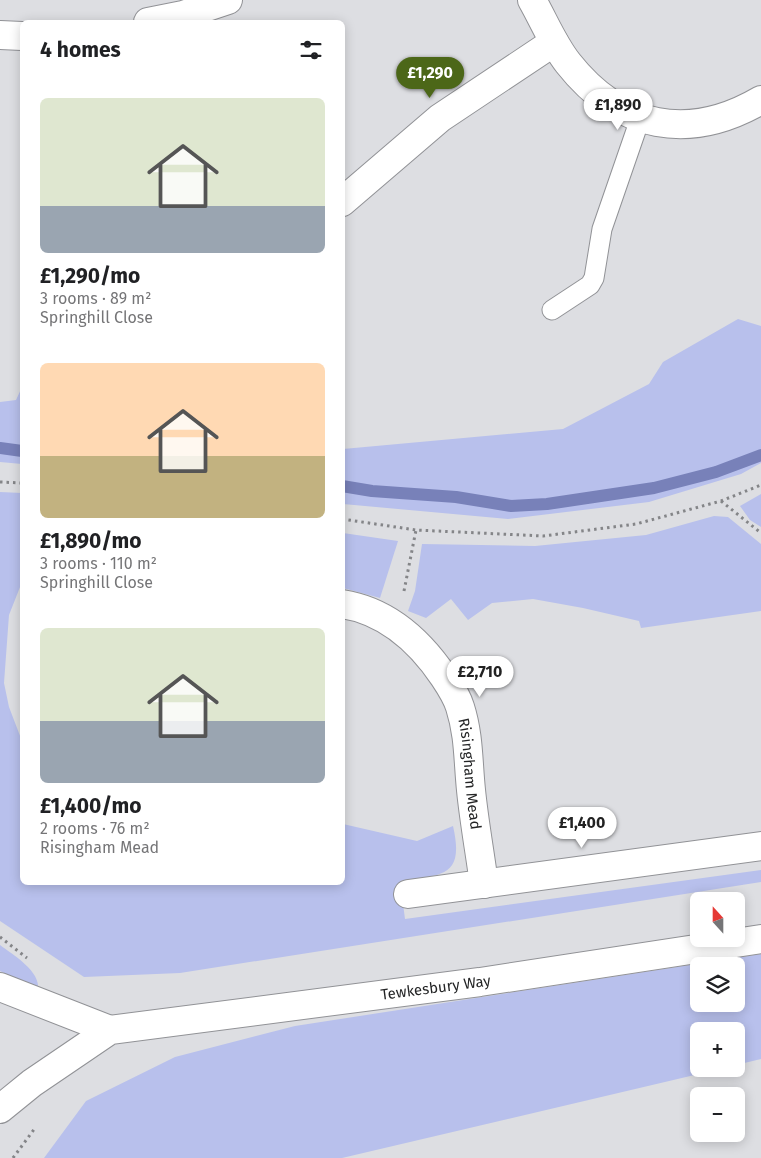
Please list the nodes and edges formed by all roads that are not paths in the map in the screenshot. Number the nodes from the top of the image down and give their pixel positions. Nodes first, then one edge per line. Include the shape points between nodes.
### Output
1 (228, 0) edge
2 (532, 0) edge
3 (158, 20) edge
4 (0, 35) edge
5 (20, 36) edge
6 (554, 42) junction
7 (761, 100) edge
8 (640, 119) junction
9 (345, 199) edge
10 (552, 310) dead end
11 (345, 605) edge
12 (761, 846) edge
13 (484, 884) junction
14 (408, 894) dead end
15 (761, 939) edge
16 (0, 987) edge
17 (110, 1030) junction
18 (0, 1109) edge

1 - 3 street
2 - 6 street
4 - 5 street
6 - 8 street via 585,83
6 - 9 street via 440,118
7 - 8 street via 727,116 696,124 665,125
8 - 10 lane via 602,229 594,278 590,285
11 - 13 street, Risingham Mead via 373,611 400,629 432,659 460,704 469,746 471,790
12 - 13 street
13 - 14 street
15 - 17 street, Tewkesbury Way via 480,982
16 - 17 street, Tewkesbury Way
17 - 18 street, Tewkesbury Way

